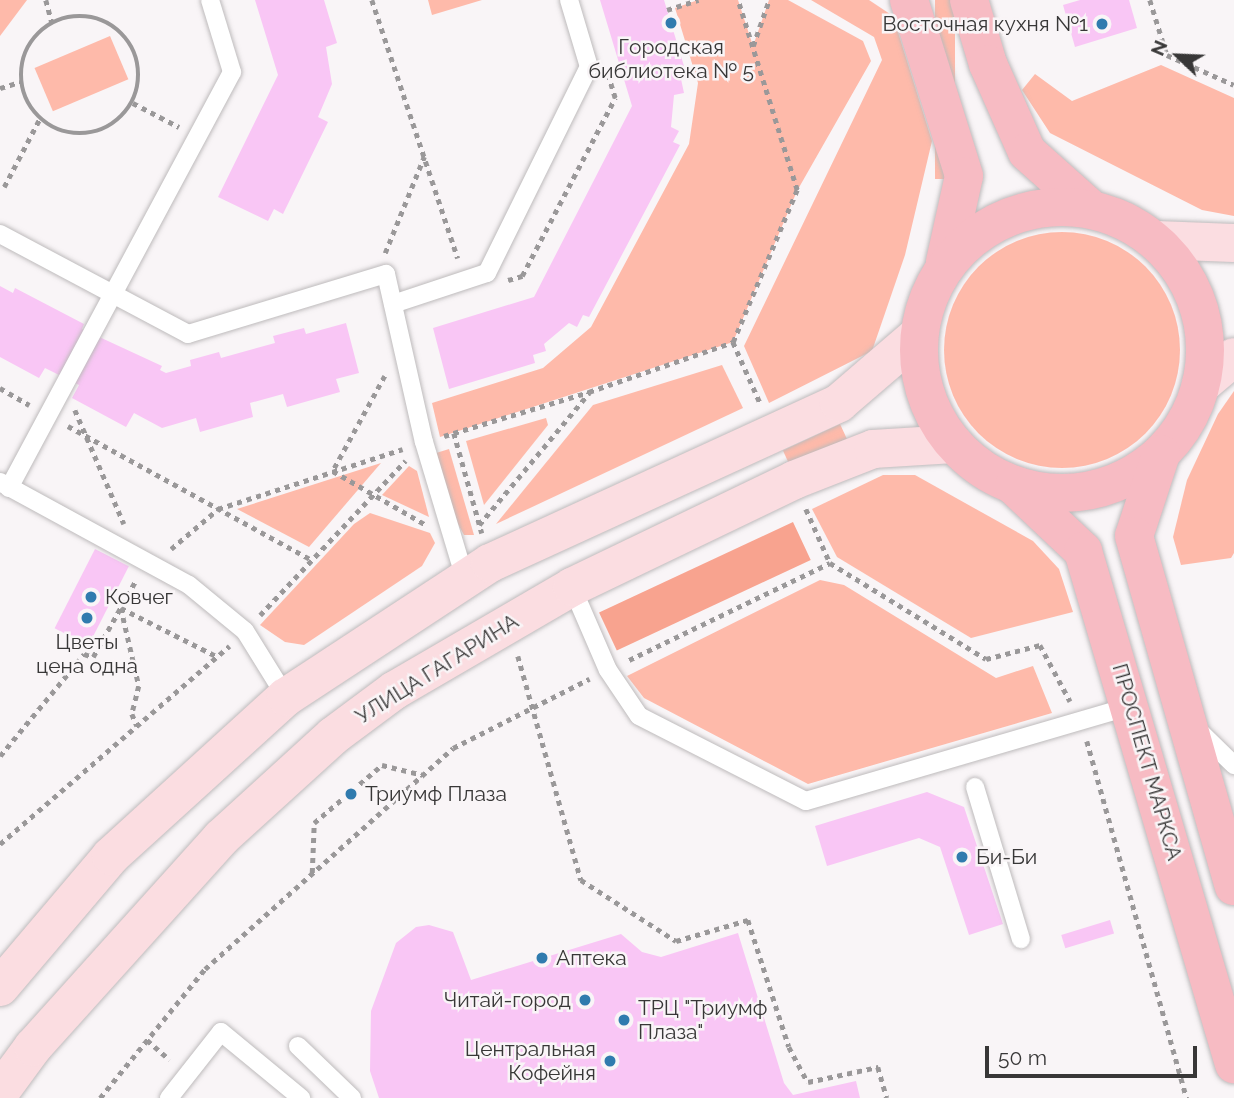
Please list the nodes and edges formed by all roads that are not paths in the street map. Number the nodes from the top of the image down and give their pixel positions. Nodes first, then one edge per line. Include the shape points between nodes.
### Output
1 (210, 0) edge
2 (569, 0) edge
3 (970, 0) edge
4 (906, 4) edge
5 (1091, 209) junction
6 (0, 234) edge
7 (1156, 240) junction
8 (1234, 243) edge
9 (945, 262) junction
10 (113, 293) junction
11 (393, 304) junction
12 (918, 335) junction
13 (1234, 357) edge
14 (1201, 385) junction
15 (954, 444) junction
16 (1161, 454) junction
17 (5, 485) edge
18 (1014, 486) junction
19 (465, 579) junction
20 (572, 587) junction
21 (286, 697) junction
22 (1131, 706) junction
23 (1181, 715) junction
24 (1234, 765) edge
25 (975, 788) dead end
26 (1225, 822) edge
27 (1234, 886) edge
28 (1021, 939) dead end
29 (0, 987) edge
30 (298, 1046) dead end
31 (1234, 1064) edge
32 (0, 1092) edge
33 (169, 1098) edge
34 (301, 1098) edge
35 (352, 1098) edge

1 - 10 lane via 232,72
2 - 11 lane via 589,68 487,273
3 - 5 main road via 988,64 1027,152
4 - 9 main road via 964,176
5 - 7 main road via 1125,221
5 - 9 main road via 1052,207 1013,215 981,232
6 - 10 lane
7 - 8 main road
7 - 14 main road via 1182,270 1199,306 1206,345
9 - 12 main road via 928,296
10 - 11 lane via 188,334 386,274
10 - 17 lane via 49,415
11 - 19 lane via 424,442
12 - 15 main road via 920,372 932,410
12 - 19 main road via 839,403 521,546
13 - 14 main road
14 - 16 main road via 1186,422
15 - 18 main road via 981,469
15 - 20 main road, УЛИЦА ГАГАРИНА via 873,449 794,480
16 - 18 main road via 1129,477 1093,490 1053,493
16 - 23 main road via 1134,536
17 - 21 lane via 189,585 245,631
18 - 22 main road, ПРОСПЕКТ МАРКСА via 1083,551
19 - 21 main road
20 - 22 lane via 608,670 639,716 806,801
20 - 32 main road, УЛИЦА ГАГАРИНА via 395,690 333,736 221,838 33,1047
21 - 29 main road via 111,856
22 - 31 main road, ПРОСПЕКТ МАРКСА
23 - 24 lane
23 - 26 main road
25 - 28 lane
26 - 27 main road
30 - 35 lane
33 - 34 lane via 221,1032

